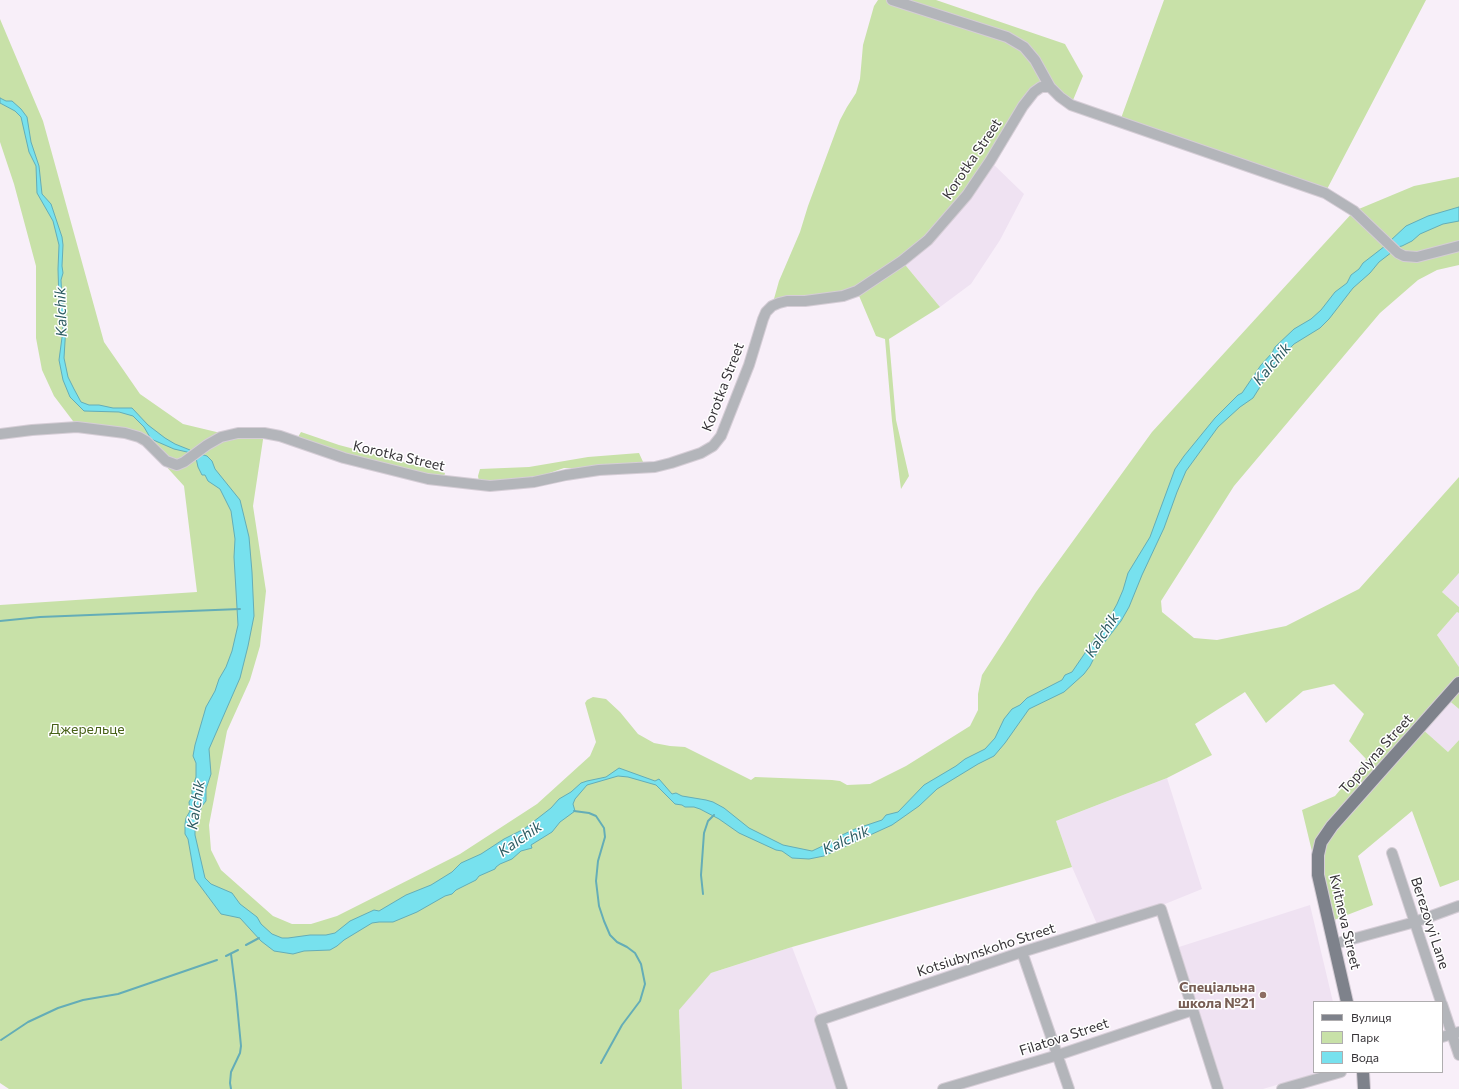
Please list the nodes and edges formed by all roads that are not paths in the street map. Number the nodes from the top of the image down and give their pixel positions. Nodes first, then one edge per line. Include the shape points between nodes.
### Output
1 (892, 0) edge
2 (1050, 87) junction
3 (1459, 246) edge
4 (0, 434) edge
5 (1459, 683) edge
6 (1319, 848) joint
7 (1392, 853) dead end
8 (1459, 906) edge
9 (1415, 922) junction
10 (1334, 944) junction
11 (1022, 952) junction
12 (1347, 1001) edge
13 (1441, 1001) edge
14 (1443, 1006) edge
15 (1193, 1010) junction
16 (1451, 1034) edge
17 (1058, 1055) junction
18 (1459, 1055) edge
19 (1338, 1073) edge
20 (1363, 1073) edge
21 (1295, 1087) edge
22 (842, 1089) edge
23 (943, 1089) edge
24 (1069, 1089) edge
25 (1218, 1089) edge
26 (1282, 1089) edge
27 (1364, 1089) edge

1 - 2 street via 1007,37 1024,47 1035,60
2 - 3 street via 1071,105 1326,193 1354,211 1404,256 1417,257
2 - 4 street, Korotka Street via 1041,87 1034,92 967,195 928,240 902,261 857,291 843,296 779,302 772,306 766,312 739,393 721,436 713,446 701,453 671,463 655,467 599,470 534,482 490,486 428,479 344,458 264,433 229,435 214,441 181,464 172,464 160,457 138,437 109,431 64,427
5 - 6 main road, Topolyna Street via 1332,826
6 - 10 main road, Kvitneva Street via 1318,875
7 - 9 street, Berezovyi Lane
8 - 9 street
9 - 10 street
9 - 13 street, Berezovyi Lane
10 - 12 main road, Kvitneva Street
11 - 15 street, Kotsiubynskoho Street via 1161,909
11 - 17 street
11 - 22 street, Kotsiubynskoho Street via 820,1020
14 - 16 street, Berezovyi Lane
15 - 17 street, Filatova Street
15 - 25 street
16 - 18 street, Berezovyi Lane
17 - 23 street, Filatova Street
17 - 24 street
19 - 21 street
20 - 27 main road
21 - 26 street

